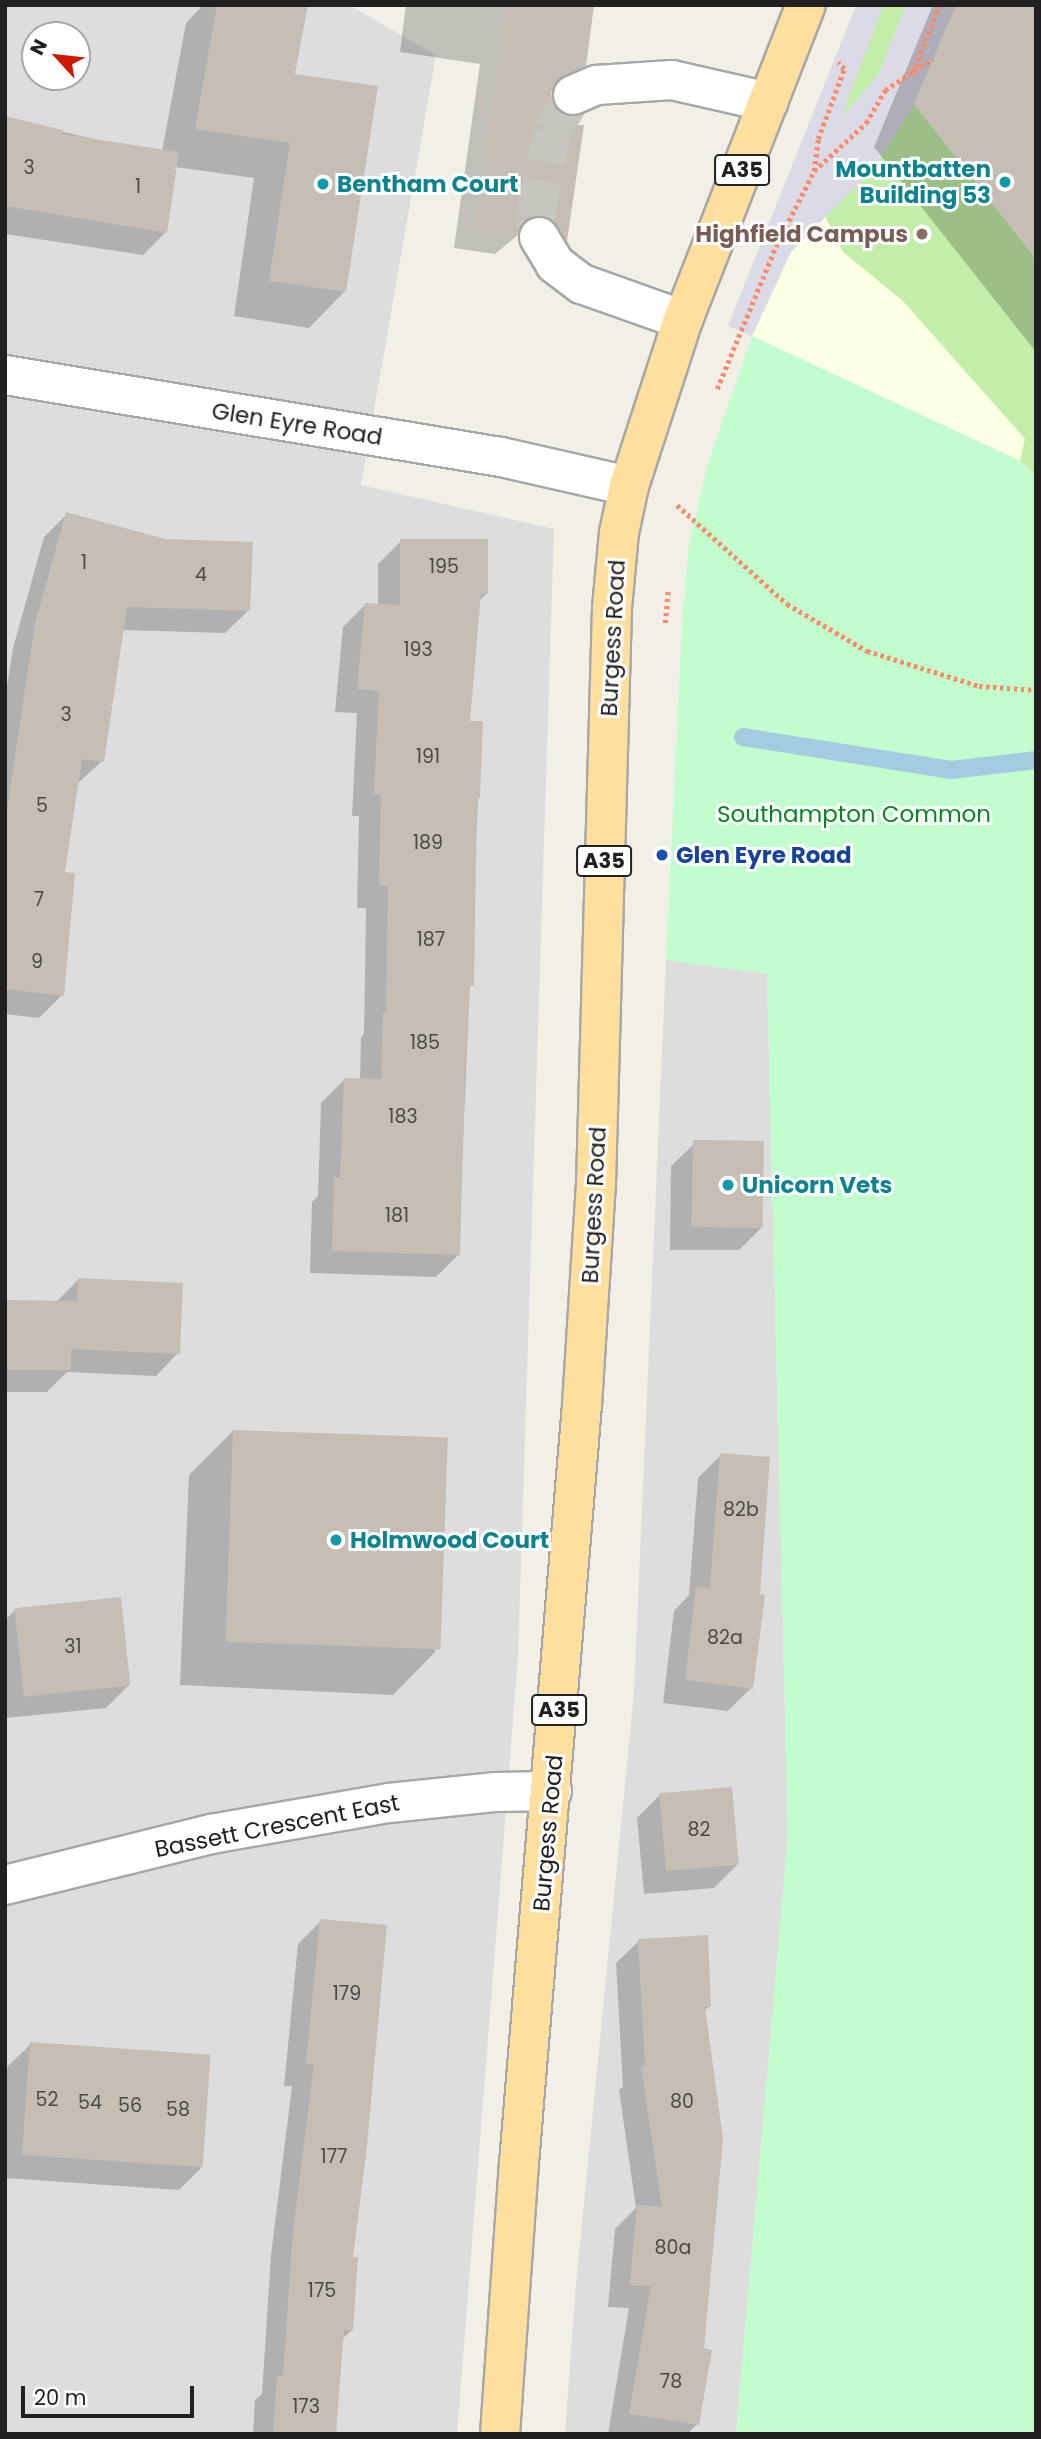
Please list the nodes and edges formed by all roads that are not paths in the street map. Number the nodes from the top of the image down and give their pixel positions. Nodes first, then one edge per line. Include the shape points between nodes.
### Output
1 (806, 5) edge
2 (573, 95) tunnel mouth
3 (769, 102) junction
4 (539, 237) tunnel mouth
5 (683, 320) junction
6 (5, 375) edge
7 (629, 486) junction
8 (552, 1791) junction
9 (5, 1885) edge
10 (500, 2434) edge

1 - 3 main road, Burgess Road / A35
2 - 3 street via 597,85 672,80
3 - 5 main road, Burgess Road / A35
4 - 5 street via 555,264 582,284
5 - 7 main road, Burgess Road / A35
6 - 7 street, Glen Eyre Road via 501,457
7 - 8 main road, Burgess Road / A35 via 612,608 596,1184
8 - 9 street, Bassett Crescent East via 389,1803 211,1834
8 - 10 main road, Burgess Road / A35

